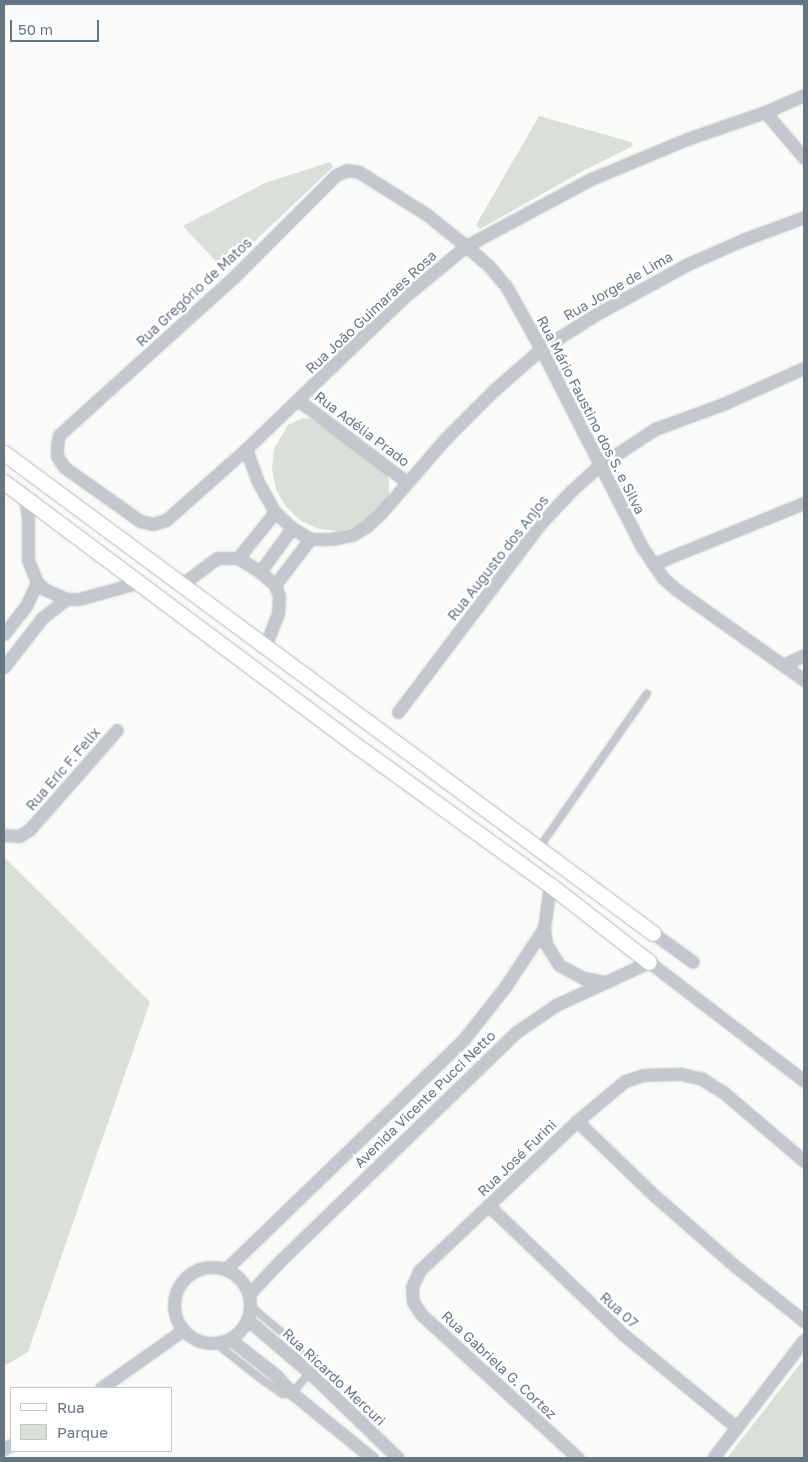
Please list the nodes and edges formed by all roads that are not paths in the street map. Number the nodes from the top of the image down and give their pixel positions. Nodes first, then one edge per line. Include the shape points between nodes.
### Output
1 (804, 95) edge
2 (765, 112) junction
3 (804, 158) edge
4 (347, 170) joint
5 (804, 217) edge
6 (466, 246) junction
7 (541, 349) junction
8 (804, 368) edge
9 (298, 400) junction
10 (246, 449) junction
11 (4, 453) edge
12 (600, 465) junction
13 (4, 482) edge
14 (407, 482) junction
15 (25, 498) junction
16 (804, 503) edge
17 (275, 512) junction
18 (153, 524) joint
19 (292, 528) junction
20 (310, 539) junction
21 (238, 558) junction
22 (653, 564) junction
23 (260, 572) junction
24 (37, 582) junction
25 (137, 583) junction
26 (181, 585) junction
27 (275, 585) junction
28 (66, 599) junction
29 (4, 634) edge
30 (265, 647) junction
31 (804, 655) edge
32 (783, 665) junction
33 (4, 667) edge
34 (804, 680) edge
35 (647, 694) dead end
36 (398, 712) dead end
37 (371, 726) junction
38 (117, 730) dead end
39 (357, 746) junction
40 (4, 835) edge
41 (538, 850) junction
42 (550, 885) junction
43 (544, 928) junction
44 (653, 933) junction
45 (619, 939) junction
46 (649, 962) junction
47 (693, 962) dead end
48 (605, 982) junction
49 (804, 1081) edge
50 (577, 1121) junction
51 (804, 1161) edge
52 (489, 1206) junction
53 (226, 1269) junction
54 (412, 1287) joint
55 (249, 1294) junction
56 (251, 1307) junction
57 (248, 1320) junction
58 (804, 1321) edge
59 (183, 1330) junction
60 (230, 1339) junction
61 (804, 1340) edge
62 (217, 1344) junction
63 (310, 1374) junction
64 (102, 1387) edge
65 (292, 1393) junction
66 (736, 1428) junction
67 (372, 1458) edge
68 (398, 1458) edge
69 (578, 1458) edge
70 (713, 1458) edge

1 - 2 street, Rua João Guimaraes Rosa
2 - 3 street
2 - 6 street, Rua João Guimaraes Rosa via 687,139 591,179
4 - 6 street, Rua Mário Faustino dos S. e Silva via 359,172 426,214
4 - 18 street, Rua Gregório de Matos via 336,175 235,276 60,435 58,456 64,467 140,521
5 - 7 street, Rua Jorge de Lima via 688,264 593,316
6 - 7 street, Rua Mário Faustino dos S. e Silva via 506,286
6 - 9 street, Rua João Guimaraes Rosa via 403,298
7 - 12 street, Rua Mário Faustino dos S. e Silva
7 - 14 street, Rua Jorge de Lima via 494,390
8 - 12 street, Rua Augusto dos Anjos via 723,404 655,429
9 - 10 street, Rua João Guimaraes Rosa
9 - 14 street, Rua Adélia Prado
10 - 17 street via 257,480
10 - 18 street, Rua João Guimaraes Rosa via 166,520
11 - 26 street
12 - 22 street, Rua Mário Faustino dos S. e Silva
12 - 36 street, Rua Augusto dos Anjos via 540,524
13 - 15 street
14 - 20 street, Rua Jorge de Lima via 366,527 331,540
15 - 24 street via 28,560
15 - 25 street
16 - 22 street
17 - 19 street
17 - 21 street
19 - 20 street
19 - 23 street
20 - 27 street
21 - 23 street
21 - 26 street via 217,558
22 - 32 street, Rua Mário Faustino dos S. e Silva via 677,590
23 - 27 street
24 - 28 street
24 - 29 street via 26,606
25 - 28 street via 91,597
25 - 39 street
26 - 30 street
27 - 30 street via 279,596 278,613
28 - 33 street via 42,618
30 - 37 street
31 - 32 street
32 - 34 street, Rua Mário Faustino dos S. e Silva
35 - 41 lane
37 - 39 street
37 - 41 street
38 - 40 street, Rua Eric F. Felix via 29,830 19,836
39 - 42 street
41 - 44 street
42 - 43 street, Avenida Vicente Pucci Netto
42 - 45 street
43 - 48 street via 546,944 559,965 582,978
43 - 53 street, Avenida Vicente Pucci Netto via 505,987 464,1039
44 - 45 street via 636,941
44 - 46 street
44 - 47 street
45 - 46 street
46 - 48 street, Avenida Vicente Pucci Netto
46 - 49 street
48 - 55 street, Avenida Vicente Pucci Netto via 556,1005 515,1033
50 - 51 street, Rua José Furini via 625,1081 643,1075 681,1074 702,1079 723,1092
50 - 52 street, Rua José Furini
50 - 58 street via 655,1196
52 - 54 street, Rua José Furini via 420,1271
52 - 66 street, Rua 07 via 624,1335
53 - 55 street via 244,1283
53 - 59 street via 202,1268 182,1283 174,1306
54 - 69 street, Rua Gabriela G. Cortez via 413,1302 421,1314
55 - 56 street
56 - 57 street
56 - 63 lane via 292,1342 310,1364
57 - 60 street
57 - 63 street, Rua Ricardo Mercuri
59 - 62 street via 198,1340
59 - 64 street
60 - 62 street
60 - 65 street via 277,1376
61 - 66 street
62 - 65 lane via 278,1392
63 - 65 lane
63 - 68 street, Rua Ricardo Mercuri
65 - 67 street
66 - 70 street

